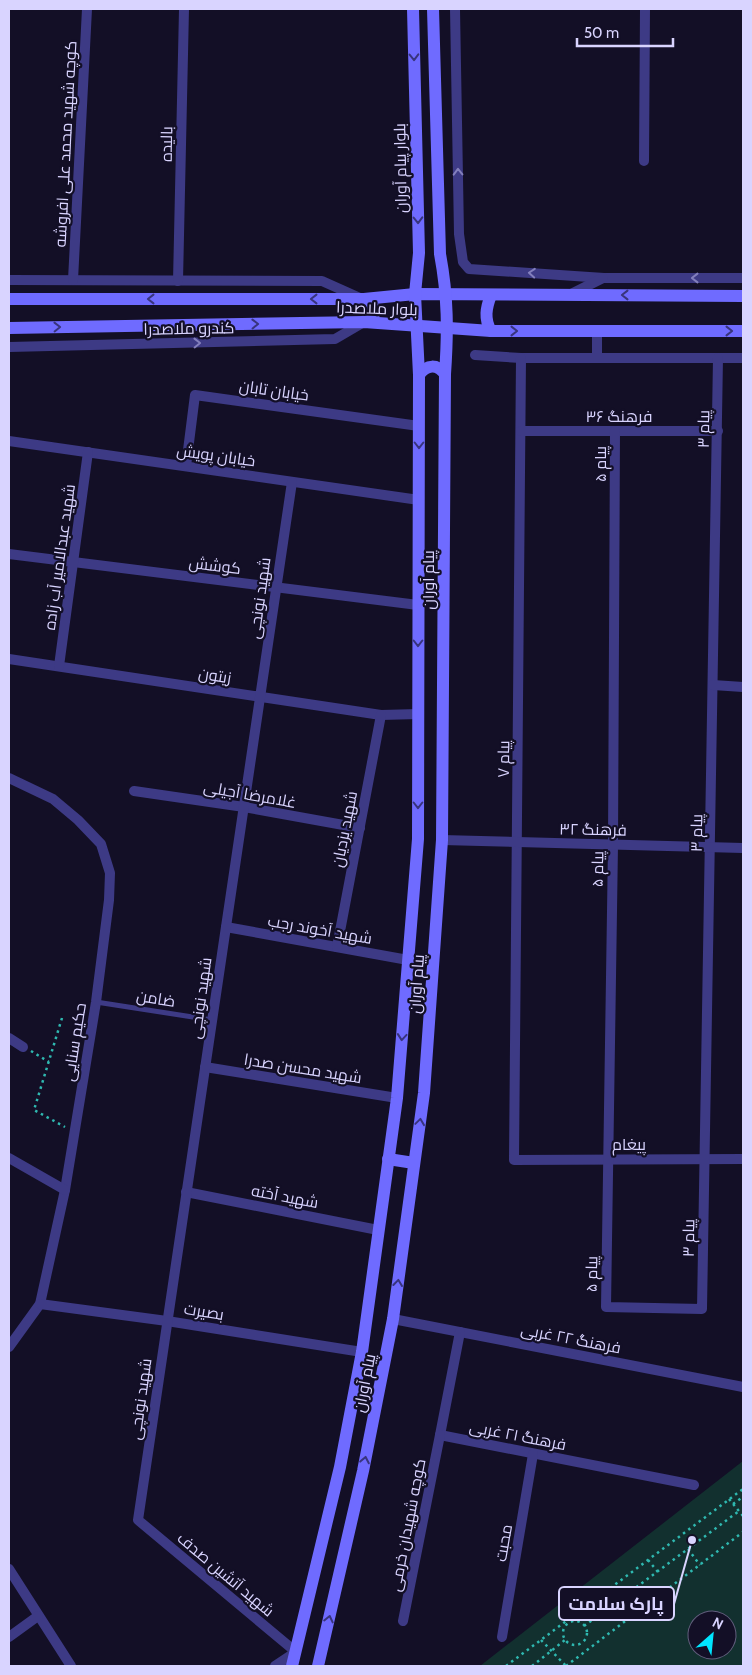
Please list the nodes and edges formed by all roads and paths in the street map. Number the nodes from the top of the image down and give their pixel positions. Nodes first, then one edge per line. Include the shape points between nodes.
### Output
1 (87, 9) edge
2 (184, 9) edge
3 (413, 9) edge
4 (433, 9) edge
5 (455, 9) edge
6 (645, 9) edge
7 (644, 161) dead end
8 (419, 253) junction
9 (440, 254) junction
10 (604, 278) junction
11 (743, 278) edge
12 (9, 280) edge
13 (73, 280) junction
14 (178, 281) junction
15 (415, 294) junction
16 (447, 294) junction
17 (491, 295) junction
18 (568, 295) junction
19 (743, 296) edge
20 (9, 299) edge
21 (364, 299) junction
22 (364, 322) junction
23 (415, 326) junction
24 (448, 327) junction
25 (9, 328) edge
26 (491, 331) junction
27 (597, 331) junction
28 (743, 331) edge
29 (9, 347) edge
30 (475, 355) dead end
31 (521, 358) junction
32 (597, 358) junction
33 (718, 358) junction
34 (743, 358) edge
35 (419, 374) junction
36 (445, 374) junction
37 (419, 426) junction
38 (521, 431) junction
39 (615, 431) junction
40 (718, 431) junction
41 (9, 440) edge
42 (88, 452) junction
43 (186, 466) junction
44 (292, 482) junction
45 (419, 500) junction
46 (9, 554) edge
47 (73, 562) junction
48 (276, 587) junction
49 (418, 605) junction
50 (9, 659) edge
51 (58, 666) junction
52 (713, 685) junction
53 (743, 686) edge
54 (260, 697) junction
55 (418, 714) junction
56 (381, 716) junction
57 (9, 778) edge
58 (134, 790) dead end
59 (244, 807) junction
60 (360, 828) junction
61 (442, 840) junction
62 (517, 842) junction
63 (613, 845) junction
64 (710, 847) junction
65 (743, 848) edge
66 (226, 927) junction
67 (337, 947) junction
68 (408, 960) junction
69 (96, 1002) junction
70 (62, 1018) dead end
71 (212, 1020) junction
72 (9, 1038) edge
73 (23, 1047) joint
74 (49, 1062) junction
75 (205, 1067) junction
76 (397, 1098) junction
77 (75, 1132) junction
78 (9, 1158) edge
79 (388, 1159) junction
80 (608, 1159) junction
81 (704, 1159) junction
82 (743, 1159) edge
83 (514, 1160) joint
84 (414, 1163) junction
85 (65, 1190) junction
86 (186, 1192) junction
87 (378, 1230) junction
88 (40, 1304) junction
89 (606, 1307) joint
90 (393, 1319) junction
91 (167, 1321) junction
92 (460, 1332) junction
93 (10, 1342) edge
94 (362, 1352) junction
95 (743, 1386) edge
96 (440, 1436) junction
97 (534, 1454) junction
98 (694, 1485) dead end
99 (743, 1489) edge
100 (743, 1496) edge
101 (729, 1499) junction
102 (733, 1504) junction
103 (739, 1511) junction
104 (743, 1516) edge
105 (138, 1520) joint
106 (743, 1532) edge
107 (688, 1549) junction
108 (648, 1560) junction
109 (700, 1565) junction
110 (9, 1570) edge
111 (658, 1572) junction
112 (604, 1593) junction
113 (613, 1605) junction
114 (38, 1616) junction
115 (403, 1621) dead end
116 (567, 1622) junction
117 (625, 1622) junction
118 (584, 1626) junction
119 (9, 1637) edge
120 (502, 1637) dead end
121 (541, 1640) junction
122 (565, 1640) junction
123 (582, 1643) junction
124 (587, 1650) junction
125 (551, 1651) junction
126 (296, 1652) junction
127 (71, 1666) edge
128 (275, 1666) edge
129 (292, 1666) edge
130 (318, 1666) edge
131 (506, 1666) edge
132 (532, 1666) edge
133 (566, 1666) edge

1 - 13 street, کوچه شهید محمد علی افروشه
2 - 14 street, بالیده
3 -> 8 main road, بلوار پیام آوران
4 - 9 main road
10 -> 5 street via 468,269 463,262 459,234
6 - 7 street
8 - 9 main road via 432,260
8 - 15 main road, بلوار پیام آوران
9 - 16 main road
11 -> 10 street
10 - 18 street
12 - 13 street
13 - 14 street
14 - 21 street via 322,281
15 - 16 main road, بلوار ملاصدرا
15 - 21 main road, بلوار ملاصدرا
15 - 23 main road, بلوار پیام آوران
16 - 17 main road, بلوار ملاصدرا
16 - 24 main road, پیام آوران
17 - 18 main road, بلوار ملاصدرا
17 - 26 main road via 486,312
19 -> 18 main road, بلوار ملاصدرا
21 -> 20 main road, بلوار ملاصدرا
21 - 22 main road via 373,307 374,314
22 - 23 main road, بلوار ملاصدرا
25 -> 22 main road, بلوار ملاصدرا
29 -> 22 street, کندرو ملاصدرا via 335,339
23 - 24 main road, بلوار ملاصدرا
23 - 35 main road, پیام آوران
24 - 26 main road, بلوار ملاصدرا
24 - 36 main road, پیام آوران
26 -> 27 main road, بلوار ملاصدرا
27 -> 28 main road, بلوار ملاصدرا
27 - 32 street
30 - 31 street
31 - 32 street
31 - 38 street, پیام ۷
32 - 33 street
33 - 34 street
33 - 40 street, پیام ۳
35 - 36 main road via 432,365
35 - 37 main road, پیام آوران
36 - 61 main road, پیام آوران
37 - 43 street, خیابان تابان via 195,395
37 -> 45 main road, پیام آوران
38 - 39 street, فرهنگ ۳۶
38 - 62 street, پیام ۷
39 - 40 street, فرهنگ ۳۶
39 - 63 street, پیام ۵
40 - 52 street, پیام ۳
41 - 42 street, خیابان پویش
42 - 43 street, خیابان پویش
42 - 47 street, شهید عبدالامیر آب زاده
43 - 44 street, خیابان پویش
44 - 45 street, خیابان پویش
44 - 48 street, شهید نونچی
45 - 49 main road, پیام آوران
46 - 47 street, کوشش
47 - 48 street, کوشش
47 - 51 street, شهید عبدالامیر آب زاده
48 - 49 street, کوشش
48 - 54 street, شهید نونچی
49 -> 55 main road, پیام آوران
50 - 51 street, زیتون
51 - 54 street, زیتون
52 - 53 street
52 - 64 street, پیام ۳
54 - 56 street, زیتون
54 - 59 street, شهید نونچی
55 - 56 street, زیتون
55 -> 68 main road, پیام آوران via 418,839
56 - 60 street, شهید یزدیان
57 - 69 street, حکیم سنایی via 53,799 101,844 110,873 110,900
58 - 59 street, غلامرضا آجیلی
59 - 60 street, غلامرضا آجیلی
59 - 66 street, شهید نونچی
60 - 67 street, شهید یزدیان
61 - 62 street, فرهنگ ۳۲
84 -> 61 main road, پیام آوران via 424,1093
62 - 63 street, فرهنگ ۳۲
62 - 83 street, پیام ۷
63 - 64 street, فرهنگ ۳۲
63 - 80 street, پیام ۵
64 - 65 street, فرهنگ ۳۲
64 - 81 street, پیام ۳
66 - 67 street, شهید آخوند رجب
66 - 71 street, شهید نونچی
67 - 68 street, شهید آخوند رجب
68 -> 76 main road, پیام آوران
69 - 71 lane, ضامن
69 - 77 street, حکیم سنایی
70 - 74 path
71 - 75 street, شهید نونچی
72 - 73 street
73 - 74 path
74 - 77 path via 34,1110
75 - 76 street, شهید محسن صدرا
75 - 86 street, شهید نونچی
76 - 79 main road, پیام آوران
77 - 85 street, حکیم سنایی
78 - 85 street
79 - 84 main road
79 - 87 main road, پیام آوران
80 - 81 street, پیغام
80 - 83 street, پیغام
80 - 89 street, پیام ۵
81 - 82 street, پیغام
81 - 89 street, پیام ۳ via 702,1309
90 -> 84 main road, پیام آوران
85 - 88 street, حکیم سنایی
86 - 87 street, شهید آخته
86 - 91 street, شهید نونچی
87 - 94 main road, پیام آوران
88 - 91 street, بصیرت
88 - 93 street, حکیم سنایی
90 - 92 street, فرهنگ ۲۲ غربی
130 -> 90 main road, پیام آوران via 363,1471
91 - 94 street, بصیرت
91 - 105 street, شهید نونچی
92 - 95 street, فرهنگ ۲۲ غربی
92 - 96 street
94 - 126 main road, پیام آوران via 340,1468
96 - 97 street, فرهنگ ۲۱ غربی
96 - 115 street, کوچه شهیدان خرمی
97 - 98 street, فرهنگ ۲۱ غربی
97 - 120 street, محبت
99 - 101 path
100 - 102 path
101 - 102 path
101 - 108 path
102 - 103 path
103 - 104 path
103 - 107 path
105 - 126 street, شهید آتشین صدف
106 - 109 path
107 - 109 path
107 - 111 path
108 - 111 path
108 - 112 path
109 - 117 path
110 - 114 street
111 - 113 path
112 - 113 path
112 - 116 path
113 - 117 path
113 - 118 path
114 - 119 street
114 - 127 street
116 - 118 path via 577,1621
116 - 121 path
116 - 122 path via 563,1631
117 - 124 path
118 - 123 path via 587,1635
121 - 125 path
121 - 131 path
122 - 123 path via 573,1645
122 - 125 path
123 - 124 path
124 - 133 path
125 - 132 path
125 - 133 path
126 - 128 street
126 - 129 main road, پیام آوران

